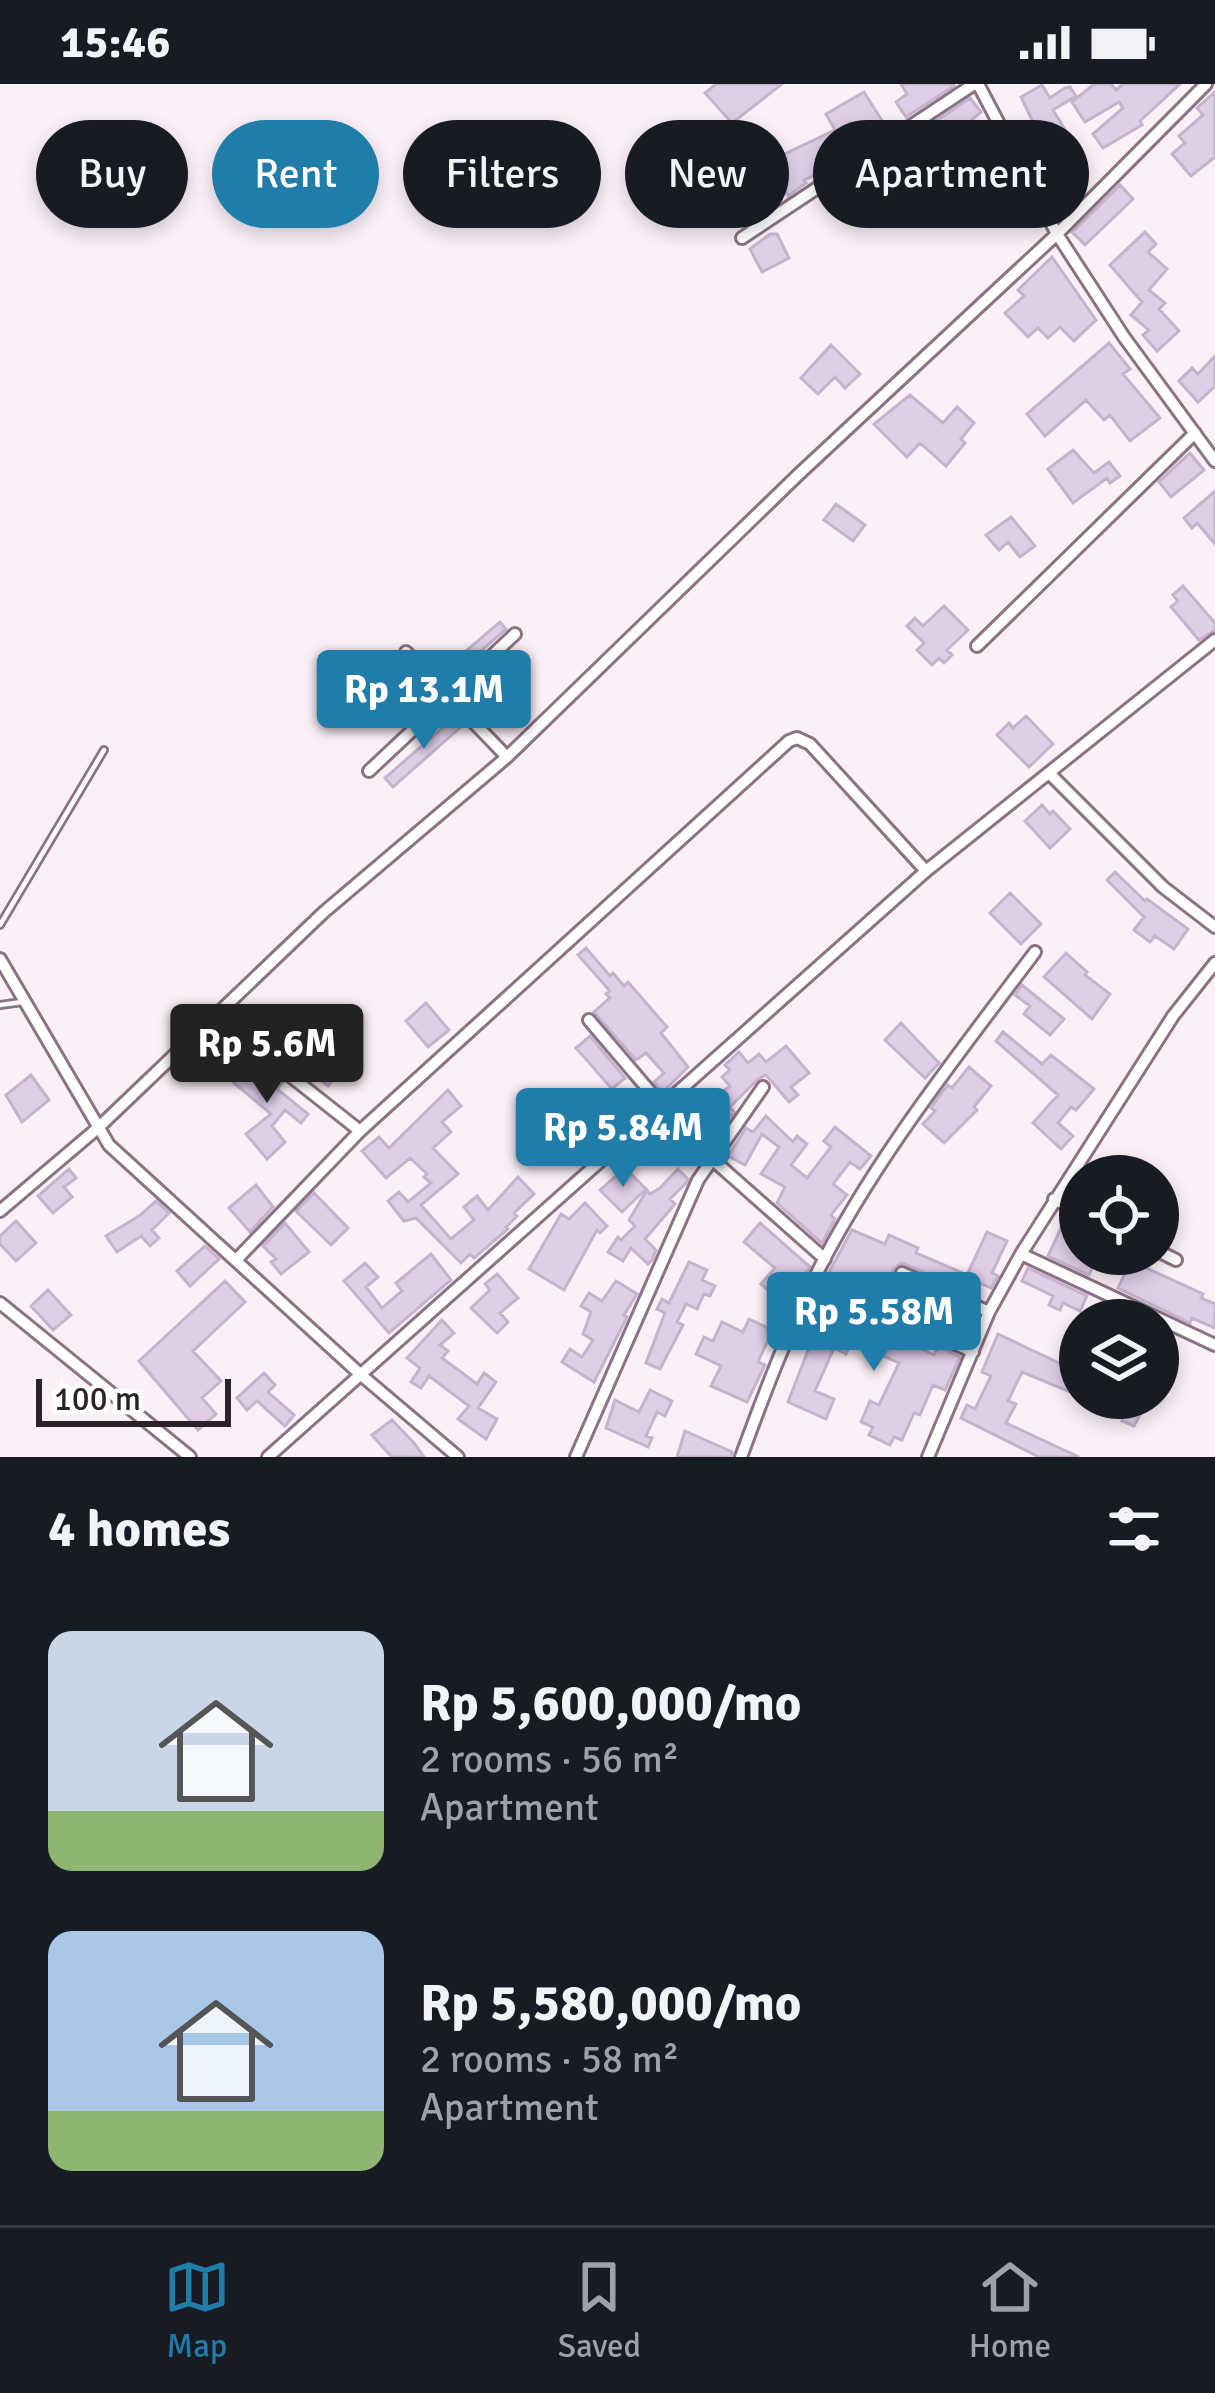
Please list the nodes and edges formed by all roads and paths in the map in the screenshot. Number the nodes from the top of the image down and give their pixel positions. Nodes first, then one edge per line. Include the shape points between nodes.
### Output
1 (976, 84) edge
2 (1206, 84) edge
3 (1057, 234) junction
4 (742, 238) dead end
5 (1195, 433) junction
6 (1215, 461) edge
7 (515, 634) dead end
8 (1215, 640) edge
9 (977, 646) dead end
10 (406, 652) dead end
11 (451, 698) junction
12 (104, 750) dead end
13 (507, 757) junction
14 (369, 771) dead end
15 (1049, 773) junction
16 (926, 871) junction
17 (0, 925) edge
18 (1215, 927) edge
19 (1035, 952) dead end
20 (0, 959) edge
21 (1215, 963) edge
22 (28, 1001) junction
23 (0, 1005) edge
24 (589, 1020) dead end
25 (260, 1052) dead end
26 (763, 1087) dead end
27 (664, 1108) junction
28 (99, 1126) junction
29 (360, 1131) junction
30 (712, 1159) junction
31 (1054, 1199) junction
32 (1059, 1202) edge
33 (0, 1211) edge
34 (1022, 1254) junction
35 (238, 1258) junction
36 (826, 1259) junction
37 (902, 1273) dead end
38 (814, 1279) junction
39 (0, 1304) edge
40 (989, 1312) junction
41 (1215, 1345) edge
42 (973, 1352) junction
43 (360, 1374) junction
44 (190, 1457) edge
45 (268, 1457) edge
46 (458, 1457) edge
47 (576, 1457) edge
48 (741, 1457) edge
49 (928, 1457) edge

1 - 3 street
1 - 4 street
2 - 3 street
3 - 5 street
3 - 13 street
5 - 6 street
5 - 9 street
7 - 11 street
8 - 15 street
10 - 11 street
11 - 13 street
11 - 14 street
12 - 17 lane
13 - 28 street via 324,912
15 - 16 street
15 - 18 street via 1163,887
16 - 27 street
16 - 29 street via 810,744 789,741
19 - 36 street
20 - 22 street
21 - 31 street
22 - 23 lane
22 - 28 street
24 - 27 street
25 - 29 street
26 - 30 street
27 - 43 street
28 - 33 street
28 - 35 street via 109,1144
29 - 35 street
30 - 36 street
30 - 47 street
31 - 32 street
31 - 34 street
34 - 40 street
34 - 41 street
35 - 43 street
36 - 38 street
37 - 40 street
38 - 42 street
38 - 48 street
39 - 44 street
40 - 42 street
42 - 49 street
43 - 45 street
43 - 46 street

